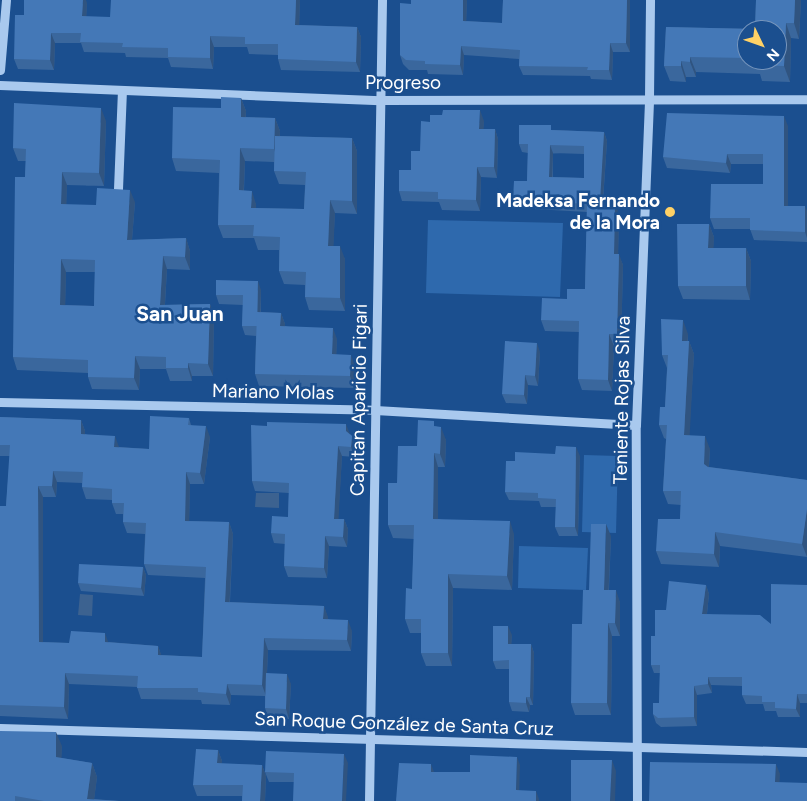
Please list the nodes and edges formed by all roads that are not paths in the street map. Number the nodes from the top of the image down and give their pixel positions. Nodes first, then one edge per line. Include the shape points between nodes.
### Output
1 (6, 0) edge
2 (382, 0) edge
3 (650, 0) edge
4 (0, 70) edge
5 (0, 85) edge
6 (122, 90) junction
7 (649, 98) junction
8 (380, 100) junction
9 (807, 100) edge
10 (118, 189) edge
11 (0, 402) edge
12 (375, 410) junction
13 (636, 425) junction
14 (0, 728) edge
15 (368, 739) junction
16 (638, 748) junction
17 (807, 752) edge
18 (369, 801) edge
19 (637, 801) edge

1 - 4 street
2 - 8 street, Capitan Aparicio Figari
3 - 7 street, Teniente Rojas Silva
5 - 6 street, Progreso
6 - 8 street, Progreso
6 - 10 street
7 - 8 street, Progreso
7 - 9 street, Progreso
7 - 13 street, Teniente Rojas Silva
8 - 12 street, Capitan Aparicio Figari
11 - 12 street, Mariano Molas
12 - 13 street, Mariano Molas
12 - 15 street, Capitan Aparicio Figari
13 - 16 street, Teniente Rojas Silva
14 - 15 street, San Roque González de Santa Cruz
15 - 16 street, San Roque González de Santa Cruz
15 - 18 street, Capitan Aparicio Figari
16 - 17 street, San Roque González de Santa Cruz
16 - 19 street, Teniente Rojas Silva

